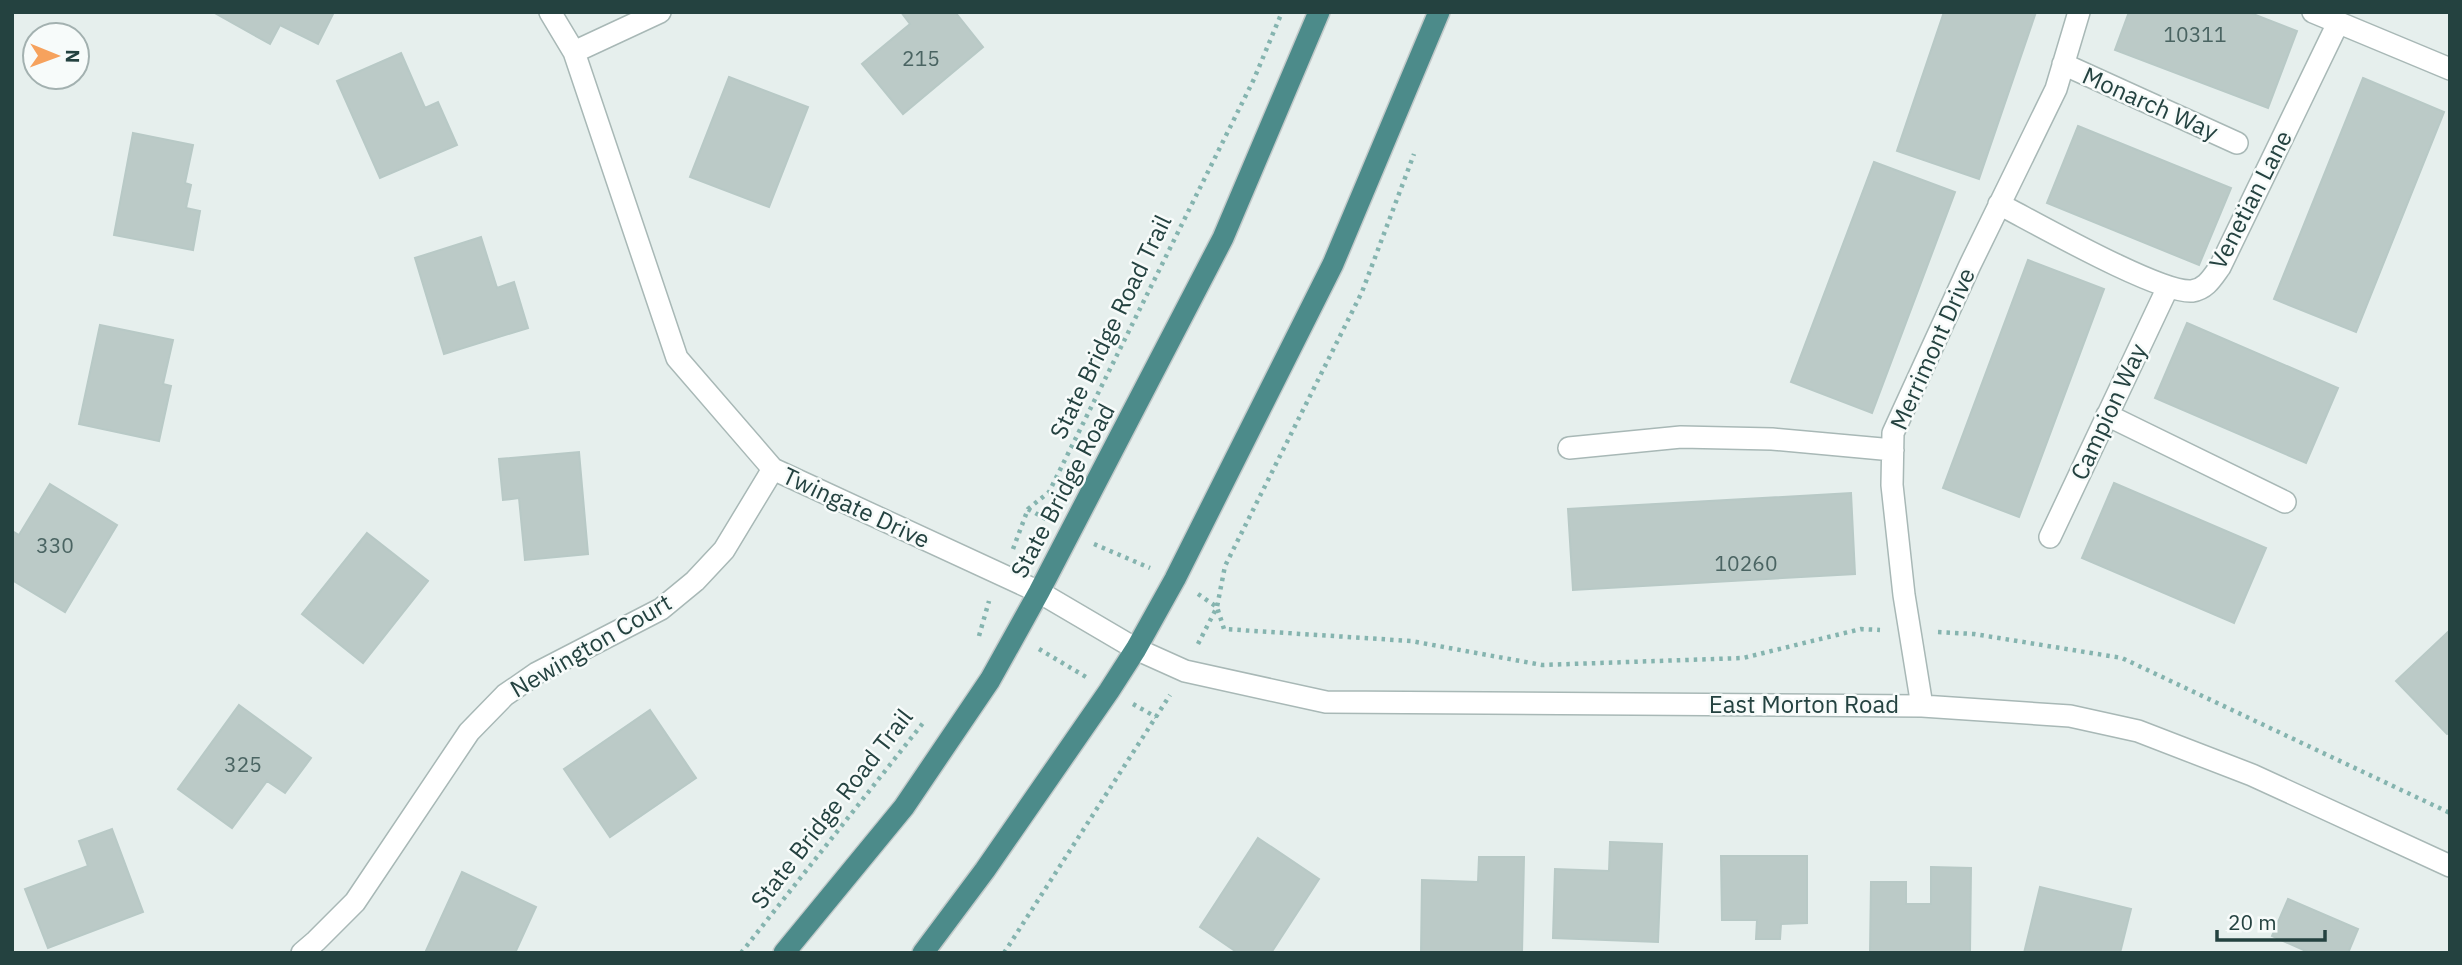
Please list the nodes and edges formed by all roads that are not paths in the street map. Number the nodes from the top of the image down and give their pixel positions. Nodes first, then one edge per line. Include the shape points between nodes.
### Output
1 (550, 12) edge
2 (660, 12) edge
3 (1319, 12) edge
4 (1439, 12) edge
5 (2079, 12) edge
6 (2313, 12) edge
7 (2338, 23) junction
8 (575, 52) junction
9 (2063, 64) junction
10 (2450, 69) edge
11 (2237, 144) dead end
12 (1999, 204) junction
13 (2168, 287) junction
14 (2107, 415) junction
15 (1569, 448) dead end
16 (1893, 450) junction
17 (773, 469) junction
18 (2285, 502) dead end
19 (2050, 537) dead end
20 (1039, 592) junction
21 (1136, 649) junction
22 (1922, 706) junction
23 (2450, 866) edge
24 (302, 953) edge
25 (784, 953) edge
26 (923, 953) edge

1 - 8 street, Twingate Drive
2 - 8 street
3 - 20 highway, State Bridge Road via 1223,239
4 - 21 highway via 1333,264
5 - 9 street, Merrimont Drive
6 - 7 street
7 - 10 street
7 - 13 street, Venetian Lane via 2220,267 2206,285 2191,291
8 - 17 street, Twingate Drive via 677,358
9 - 11 street, Monarch Way
9 - 12 street, Merrimont Drive via 2056,89
12 - 13 street, Venetian Lane
12 - 16 street, Merrimont Drive via 1893,433
13 - 14 street, Campion Way
14 - 18 street
14 - 19 street, Campion Way
15 - 16 street via 1681,437 1772,439
16 - 22 street, Merrimont Drive via 1892,485
17 - 20 street, Twingate Drive
17 - 24 street, Newington Court via 724,550 695,581 661,609 537,673 505,695 469,732 355,902
20 - 21 street, Twingate Drive
20 - 25 highway, State Bridge Road via 990,681 904,807
21 - 22 street, East Morton Road via 1185,671 1326,702
21 - 26 highway
22 - 23 street, East Morton Road via 2070,716 2138,732 2252,775

